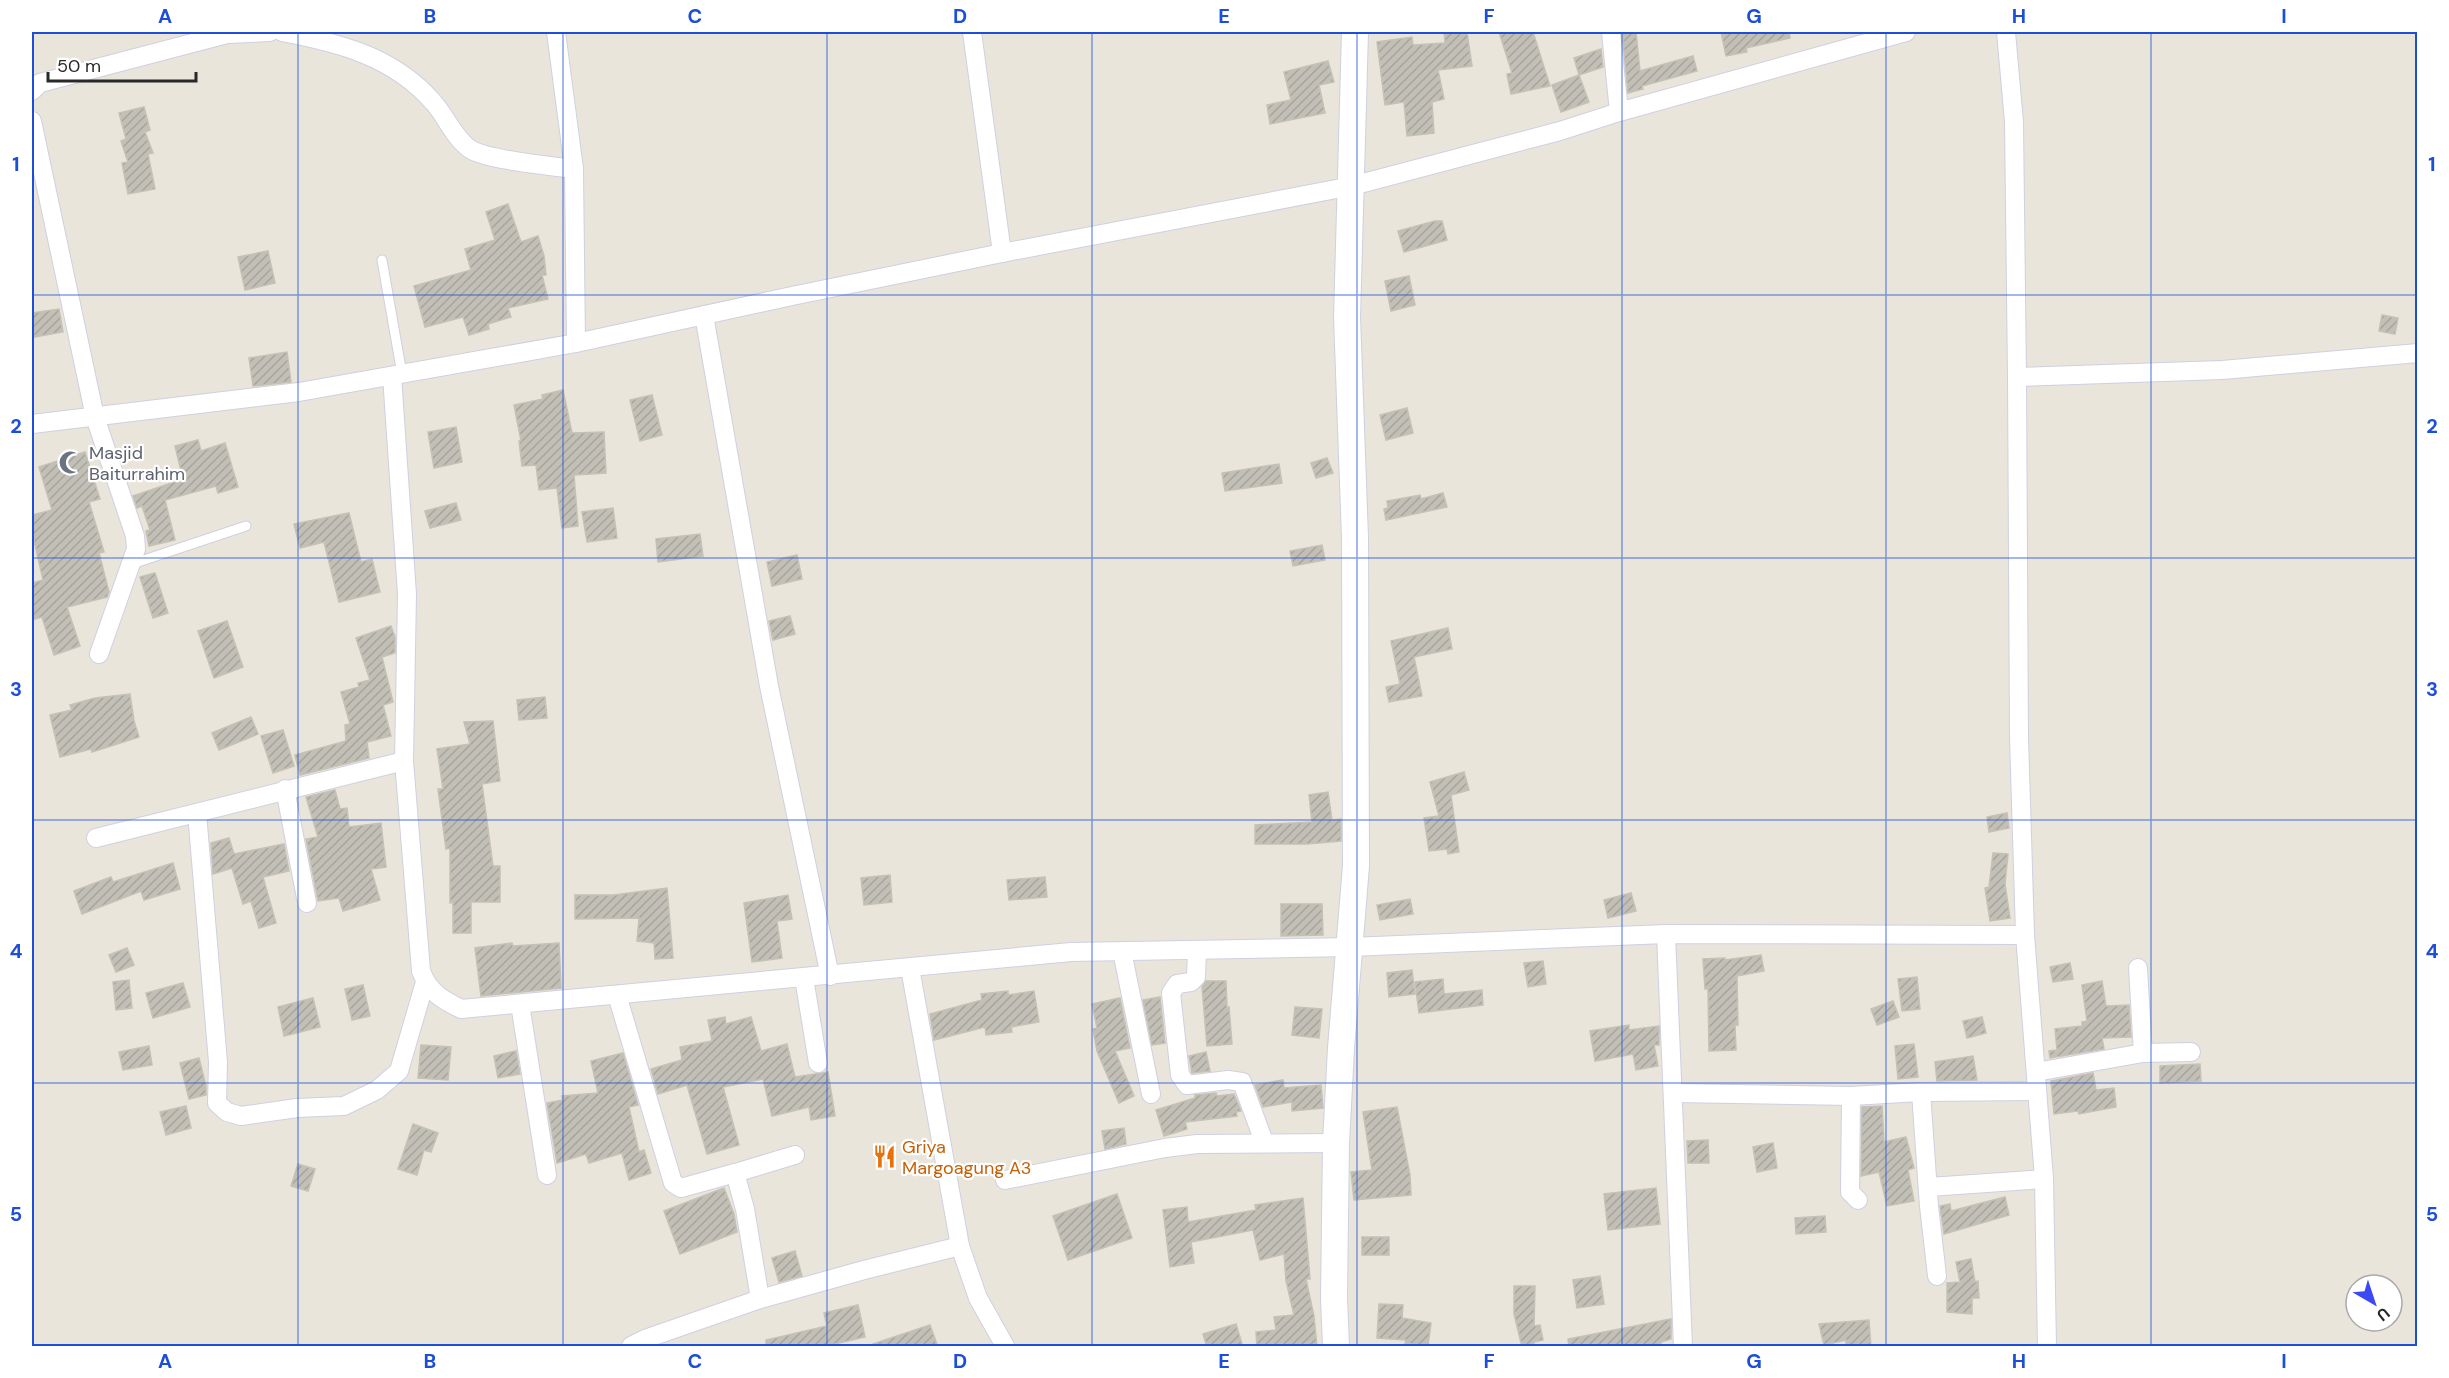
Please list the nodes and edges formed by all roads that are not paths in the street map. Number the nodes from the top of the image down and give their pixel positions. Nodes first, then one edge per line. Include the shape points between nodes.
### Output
1 (270, 32) edge
2 (282, 32) edge
3 (556, 32) edge
4 (972, 32) edge
5 (1356, 32) edge
6 (1611, 32) edge
7 (1906, 32) edge
8 (2006, 32) edge
9 (32, 91) edge
10 (1619, 112) junction
11 (32, 120) edge
12 (574, 169) junction
13 (1352, 186) junction
14 (1002, 253) junction
15 (382, 260) dead end
16 (704, 315) junction
17 (576, 343) junction
18 (2418, 353) edge
19 (397, 375) junction
20 (2017, 377) junction
21 (95, 417) junction
22 (32, 424) edge
23 (246, 526) dead end
24 (132, 564) junction
25 (99, 654) dead end
26 (404, 761) junction
27 (285, 789) junction
28 (197, 813) junction
29 (96, 837) dead end
30 (307, 903) dead end
31 (1666, 934) junction
32 (2025, 935) junction
33 (1350, 947) junction
34 (1197, 950) junction
35 (1122, 951) junction
36 (910, 968) junction
37 (2138, 968) dead end
38 (830, 976) junction
39 (804, 978) junction
40 (425, 982) junction
41 (617, 995) junction
42 (520, 1004) junction
43 (2191, 1052) dead end
44 (2143, 1053) junction
45 (818, 1063) dead end
46 (2036, 1081) junction
47 (1921, 1092) junction
48 (1673, 1093) junction
49 (1151, 1094) dead end
50 (1851, 1096) junction
51 (1264, 1142) junction
52 (1336, 1143) junction
53 (795, 1155) dead end
54 (735, 1173) junction
55 (547, 1175) dead end
56 (2044, 1179) junction
57 (1005, 1180) dead end
58 (1929, 1187) junction
59 (1858, 1200) dead end
60 (960, 1246) junction
61 (1937, 1276) dead end
62 (760, 1299) junction
63 (638, 1343) edge
64 (1005, 1347) edge
65 (1336, 1347) edge
66 (1683, 1347) edge
67 (2047, 1347) edge

1 - 9 street via 227,34 40,83
2 - 12 street via 374,56 428,96 470,150 507,160
3 - 12 street
4 - 14 street
5 - 13 street
6 - 10 street
7 - 10 street
8 - 20 street via 2014,122
10 - 13 street
11 - 21 street
12 - 17 street
13 - 14 street
13 - 33 street via 1347,317 1355,538 1356,866
14 - 16 street
15 - 19 lane
16 - 17 street
16 - 38 street via 769,686
17 - 19 street
18 - 20 street via 2222,370
19 - 21 street via 299,392
19 - 26 street via 407,594
20 - 32 street via 2019,737
21 - 22 street
21 - 24 street via 135,536
23 - 24 lane
24 - 25 street
26 - 27 street
26 - 40 street
27 - 28 street
27 - 30 street
28 - 29 street
28 - 40 street via 218,1062 217,1103 227,1112 241,1116 344,1106 377,1090 399,1071
31 - 32 street
31 - 33 street
31 - 48 street
32 - 46 street
33 - 34 street
33 - 52 street
34 - 35 street
34 - 51 street via 1196,978 1178,984 1171,993 1180,1075 1187,1085 1242,1082
35 - 36 street via 1071,952
35 - 49 street
36 - 38 street
36 - 60 street
37 - 44 street
38 - 39 street
39 - 41 street
39 - 45 street
40 - 42 street via 440,999 461,1009
41 - 42 street
41 - 54 street via 672,1183 681,1188
42 - 55 street
43 - 44 street
44 - 46 street
46 - 47 street
46 - 56 street
47 - 50 street
47 - 58 street
48 - 50 street
48 - 66 street
50 - 59 street via 1850,1192
51 - 52 street
51 - 57 street via 1165,1148
52 - 65 street
53 - 54 street
54 - 62 street
56 - 58 street
56 - 67 street
58 - 61 street
60 - 62 street
60 - 64 street via 978,1298
62 - 63 street

